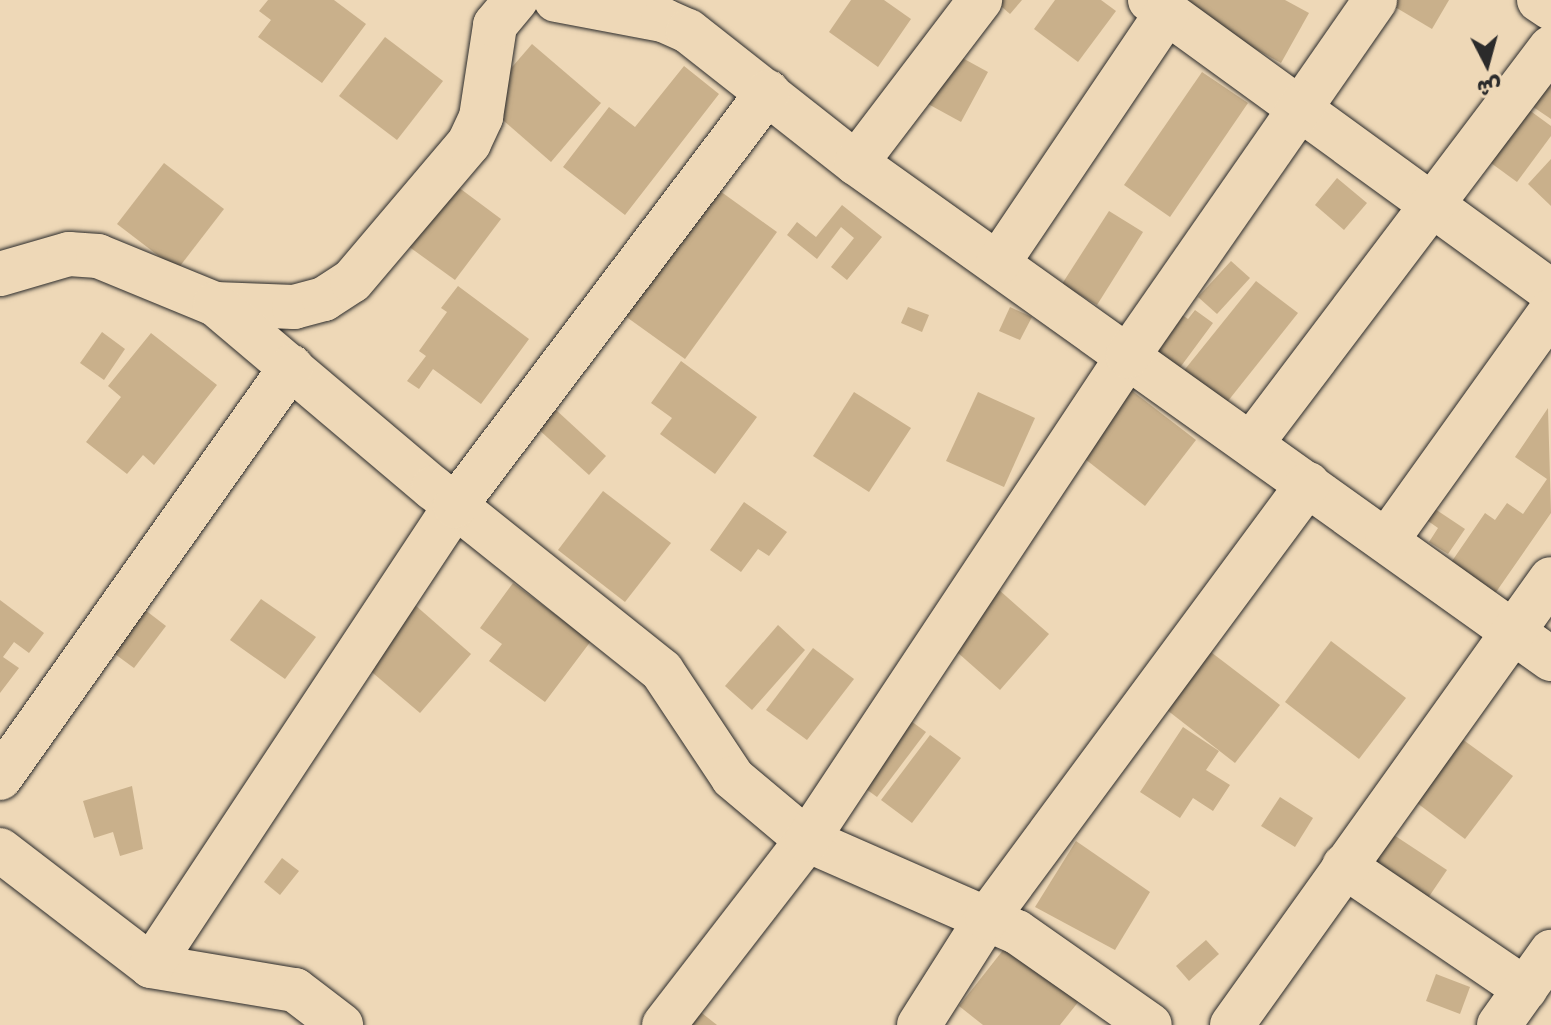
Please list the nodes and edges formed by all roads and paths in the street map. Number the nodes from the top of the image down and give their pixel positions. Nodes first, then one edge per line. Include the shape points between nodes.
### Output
1 (516, 0) edge
2 (556, 0) edge
3 (980, 0) edge
4 (1375, 0) edge
5 (1539, 0) edge
6 (1158, 6) edge
7 (1551, 8) edge
8 (1551, 48) edge
9 (768, 92) junction
10 (1302, 110) junction
11 (856, 163) junction
12 (1433, 205) junction
13 (998, 263) junction
14 (0, 274) edge
15 (1551, 291) edge
16 (215, 304) junction
17 (1551, 311) edge
18 (1128, 356) junction
19 (291, 367) junction
20 (1251, 444) junction
21 (1308, 484) junction
22 (455, 506) junction
23 (1387, 540) junction
24 (1551, 579) edge
25 (1511, 630) junction
26 (1551, 659) edge
27 (0, 778) edge
28 (807, 840) junction
29 (0, 850) edge
30 (1344, 866) junction
31 (987, 918) junction
32 (1551, 952) edge
33 (151, 966) junction
34 (1525, 989) junction
35 (341, 1025) edge
36 (664, 1025) edge
37 (919, 1025) edge
38 (1150, 1025) edge
39 (1232, 1025) edge
40 (1499, 1025) edge

1 - 16 street via 495,25 475,132 352,281 324,299 294,307
2 - 9 street via 663,20 688,31
3 - 11 street
4 - 10 street
5 - 7 street
6 - 10 street
6 - 13 street
8 - 12 street
9 - 11 street
9 - 22 street
10 - 12 street
10 - 18 street
11 - 13 street
12 - 15 street
12 - 20 street
13 - 18 street
14 - 16 street via 57,256 98,256
16 - 19 street
17 - 23 street
18 - 20 street
18 - 28 street
19 - 22 street
19 - 27 street
20 - 21 street
21 - 23 street
21 - 31 street
22 - 28 street via 662,671 733,778
22 - 33 street
23 - 25 street
24 - 25 street
25 - 26 street
25 - 30 street
28 - 31 street
28 - 36 street
29 - 33 street
30 - 34 street
30 - 39 street
31 - 37 street
31 - 38 street via 1017,932
32 - 34 street
33 - 35 street via 295,990
34 - 40 street

